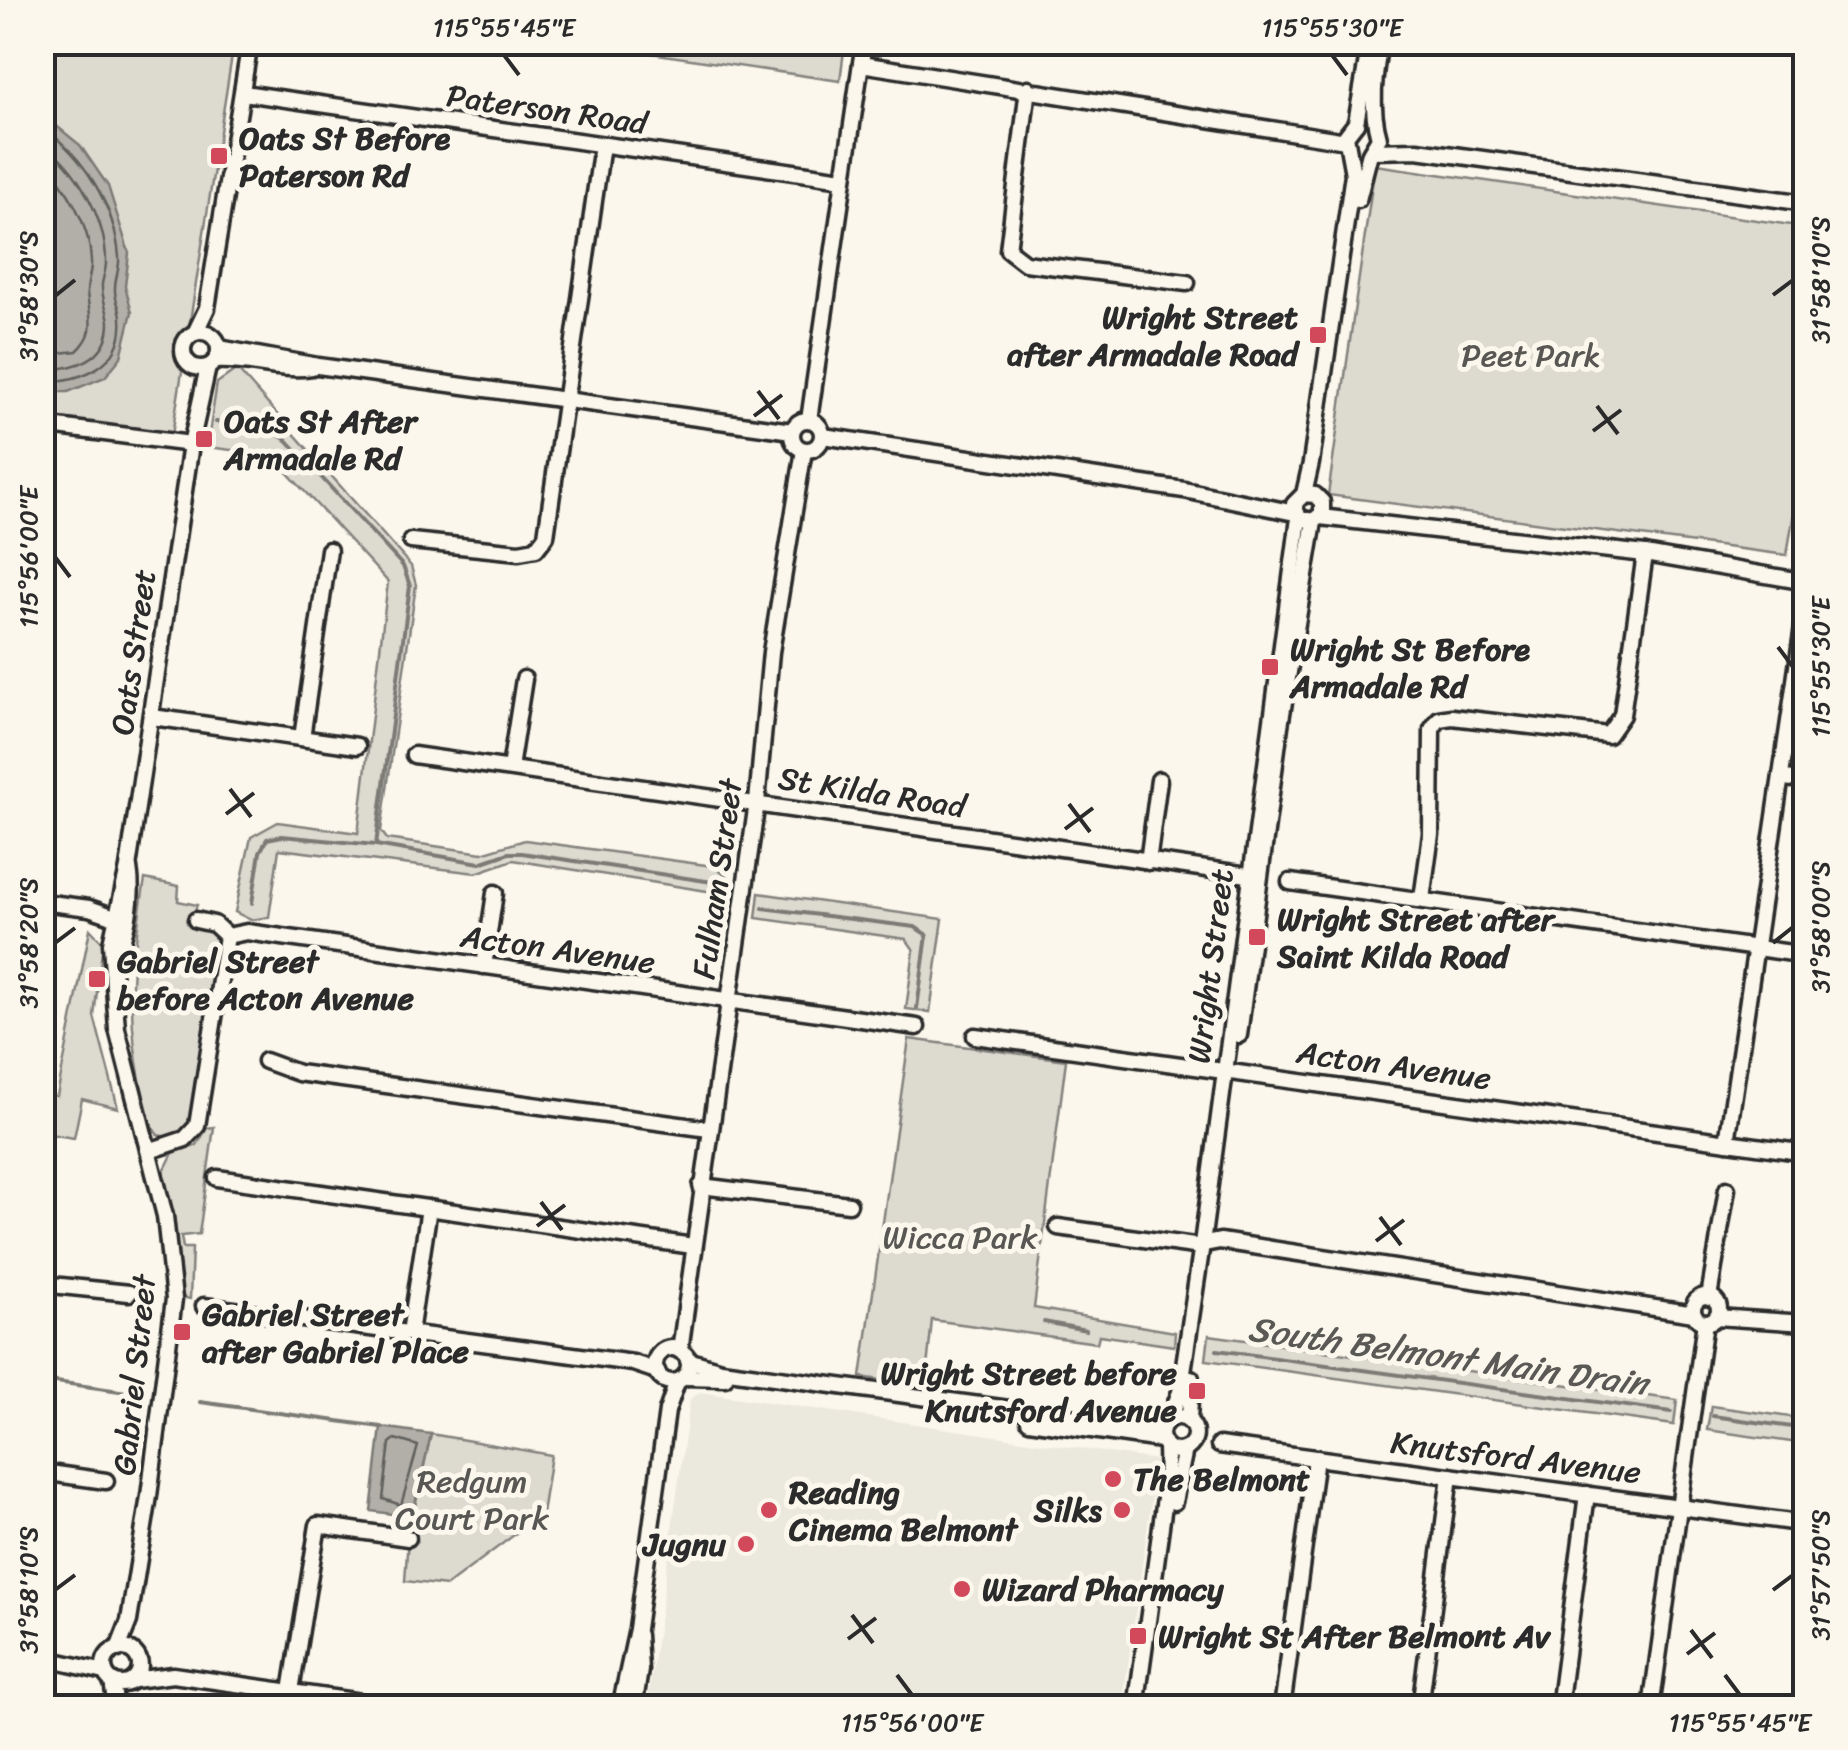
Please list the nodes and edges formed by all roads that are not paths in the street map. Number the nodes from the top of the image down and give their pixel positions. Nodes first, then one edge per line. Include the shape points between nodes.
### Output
1 (250, 42) edge
2 (864, 42) edge
3 (1370, 42) edge
4 (1380, 42) edge
5 (861, 64) junction
6 (1028, 88) junction
7 (243, 94) junction
8 (1375, 130) junction
9 (1351, 136) junction
10 (602, 145) junction
11 (1417, 150) junction
12 (1371, 152) junction
13 (843, 179) junction
14 (1806, 203) edge
15 (1187, 282) dead end
16 (207, 308) junction
17 (194, 333) junction
18 (214, 353) junction
19 (190, 365) junction
20 (564, 402) junction
21 (809, 420) junction
22 (42, 425) edge
23 (792, 432) junction
24 (822, 436) junction
25 (191, 444) junction
26 (804, 450) junction
27 (1309, 508) junction
28 (411, 541) dead end
29 (329, 550) dead end
30 (1645, 554) junction
31 (1806, 582) edge
32 (1806, 606) edge
33 (524, 680) dead end
34 (152, 717) junction
35 (302, 738) junction
36 (357, 746) dead end
37 (414, 755) dead end
38 (510, 768) junction
39 (1782, 778) junction
40 (1159, 780) dead end
41 (1806, 780) edge
42 (756, 802) junction
43 (1148, 862) junction
44 (1254, 876) junction
45 (1290, 882) dead end
46 (495, 893) dead end
47 (1422, 899) junction
48 (42, 902) edge
49 (121, 914) junction
50 (196, 920) dead end
51 (228, 936) junction
52 (1755, 948) junction
53 (1806, 955) edge
54 (484, 966) junction
55 (728, 1001) junction
56 (917, 1027) dead end
57 (975, 1036) dead end
58 (265, 1061) dead end
59 (1230, 1069) junction
60 (709, 1130) junction
61 (1727, 1142) junction
62 (149, 1150) junction
63 (1806, 1153) edge
64 (217, 1178) dead end
65 (701, 1186) junction
66 (1727, 1189) dead end
67 (849, 1204) dead end
68 (429, 1208) junction
69 (1058, 1228) dead end
70 (1206, 1244) junction
71 (693, 1246) junction
72 (42, 1284) edge
73 (129, 1293) dead end
74 (204, 1306) dead end
75 (1706, 1310) junction
76 (1806, 1323) edge
77 (410, 1333) junction
78 (672, 1366) junction
79 (1189, 1420) junction
80 (1167, 1421) junction
81 (1164, 1443) junction
82 (1220, 1445) dead end
83 (1185, 1449) junction
84 (1316, 1458) junction
85 (42, 1472) edge
86 (1450, 1476) junction
87 (106, 1481) dead end
88 (1587, 1494) junction
89 (1678, 1505) junction
90 (1806, 1524) edge
91 (408, 1538) dead end
92 (637, 1629) junction
93 (42, 1658) edge
94 (122, 1667) junction
95 (291, 1691) junction
96 (117, 1708) edge
97 (403, 1708) edge
98 (620, 1708) edge
99 (634, 1708) edge
100 (1136, 1708) edge
101 (1146, 1708) edge
102 (1282, 1708) edge
103 (1420, 1708) edge
104 (1559, 1708) edge
105 (1651, 1708) edge

1 - 7 street, Oats Street
2 - 5 street
3 - 9 street, Wright Street
4 - 8 street
5 - 6 street
5 - 13 street
6 - 9 street
6 - 15 street via 1008,250 1025,262
7 - 10 street, Paterson Road
7 - 16 street, Oats Street
8 - 9 street
8 - 11 street
8 - 12 street, Wright Street
9 - 12 street
9 - 27 street, Wright Street via 1353,174
10 - 13 street, Paterson Road
10 - 20 street
11 - 12 street
11 - 14 street
12 - 27 street, Wright Street
13 - 21 street
16 - 17 street, Oats Street
16 - 18 street, Oats Street
17 - 18 street
17 - 19 street, Oats Street via 183,350
18 - 19 street
18 - 20 street via 286,371 318,366
18 - 25 street, Oats Street
19 - 25 street, Oats Street
20 - 23 street
20 - 28 street via 546,536 536,549
21 - 23 street
21 - 24 street
22 - 25 street
23 - 26 street
24 - 26 street via 820,444
24 - 27 street
25 - 34 street, Oats Street
26 - 42 street, Fulham Street
27 - 30 street
27 - 44 street, Wright Street
29 - 35 street
30 - 31 street
30 - 47 street via 1617,728 1594,736 1452,717 1432,728
32 - 39 street
33 - 38 street
34 - 35 street
34 - 49 street, Oats Street
35 - 36 street
37 - 38 street, St Kilda Road
38 - 42 street, St Kilda Road
39 - 41 street
39 - 52 street
40 - 43 street
42 - 43 street, St Kilda Road
42 - 55 street, Fulham Street
43 - 44 street, St Kilda Road
44 - 59 street, Wright Street
45 - 47 street
46 - 54 street
47 - 52 street
48 - 49 street
49 - 62 street, Gabriel Street via 111,942 117,1029
50 - 51 street, Acton Avenue
51 - 54 street, Acton Avenue via 247,932
51 - 62 street via 196,1126 185,1138
52 - 53 street
52 - 61 street
54 - 55 street, Acton Avenue
55 - 56 street, Acton Avenue
55 - 60 street, Fulham Street
57 - 59 street, Acton Avenue
58 - 60 street via 298,1072
59 - 61 street, Acton Avenue
59 - 70 street, Wright Street
60 - 65 street, Fulham Street
61 - 63 street, Acton Avenue
62 - 94 street, Gabriel Street via 166,1216 174,1298
64 - 68 street
65 - 67 street
65 - 71 street, Fulham Street
66 - 75 street
68 - 71 street
68 - 77 street
69 - 70 street
70 - 75 street
70 - 79 street, Wright Street
70 - 80 street, Wright Street via 1180,1392
71 - 78 street, Fulham Street
72 - 73 street
74 - 77 street
75 - 76 street
75 - 89 street
77 - 78 street
78 - 80 street via 1143,1427
78 - 81 street
78 - 92 street, Fulham Street
79 - 80 street
79 - 83 street, Wright Street via 1195,1436
80 - 81 street, Wright Street
81 - 83 street
81 - 100 street, Wright Street via 1168,1483
82 - 84 street, Knutsford Avenue
83 - 101 street, Wright Street
84 - 86 street, Knutsford Avenue
84 - 102 street
85 - 87 street
86 - 88 street, Knutsford Avenue
86 - 103 street
88 - 89 street, Knutsford Avenue
88 - 104 street
89 - 90 street, Knutsford Avenue
89 - 105 street
91 - 95 street via 318,1525
92 - 98 street, Fulham Street
92 - 99 street, Fulham Street
93 - 94 street
94 - 95 street
94 - 96 street, Gabriel Street
95 - 97 street

